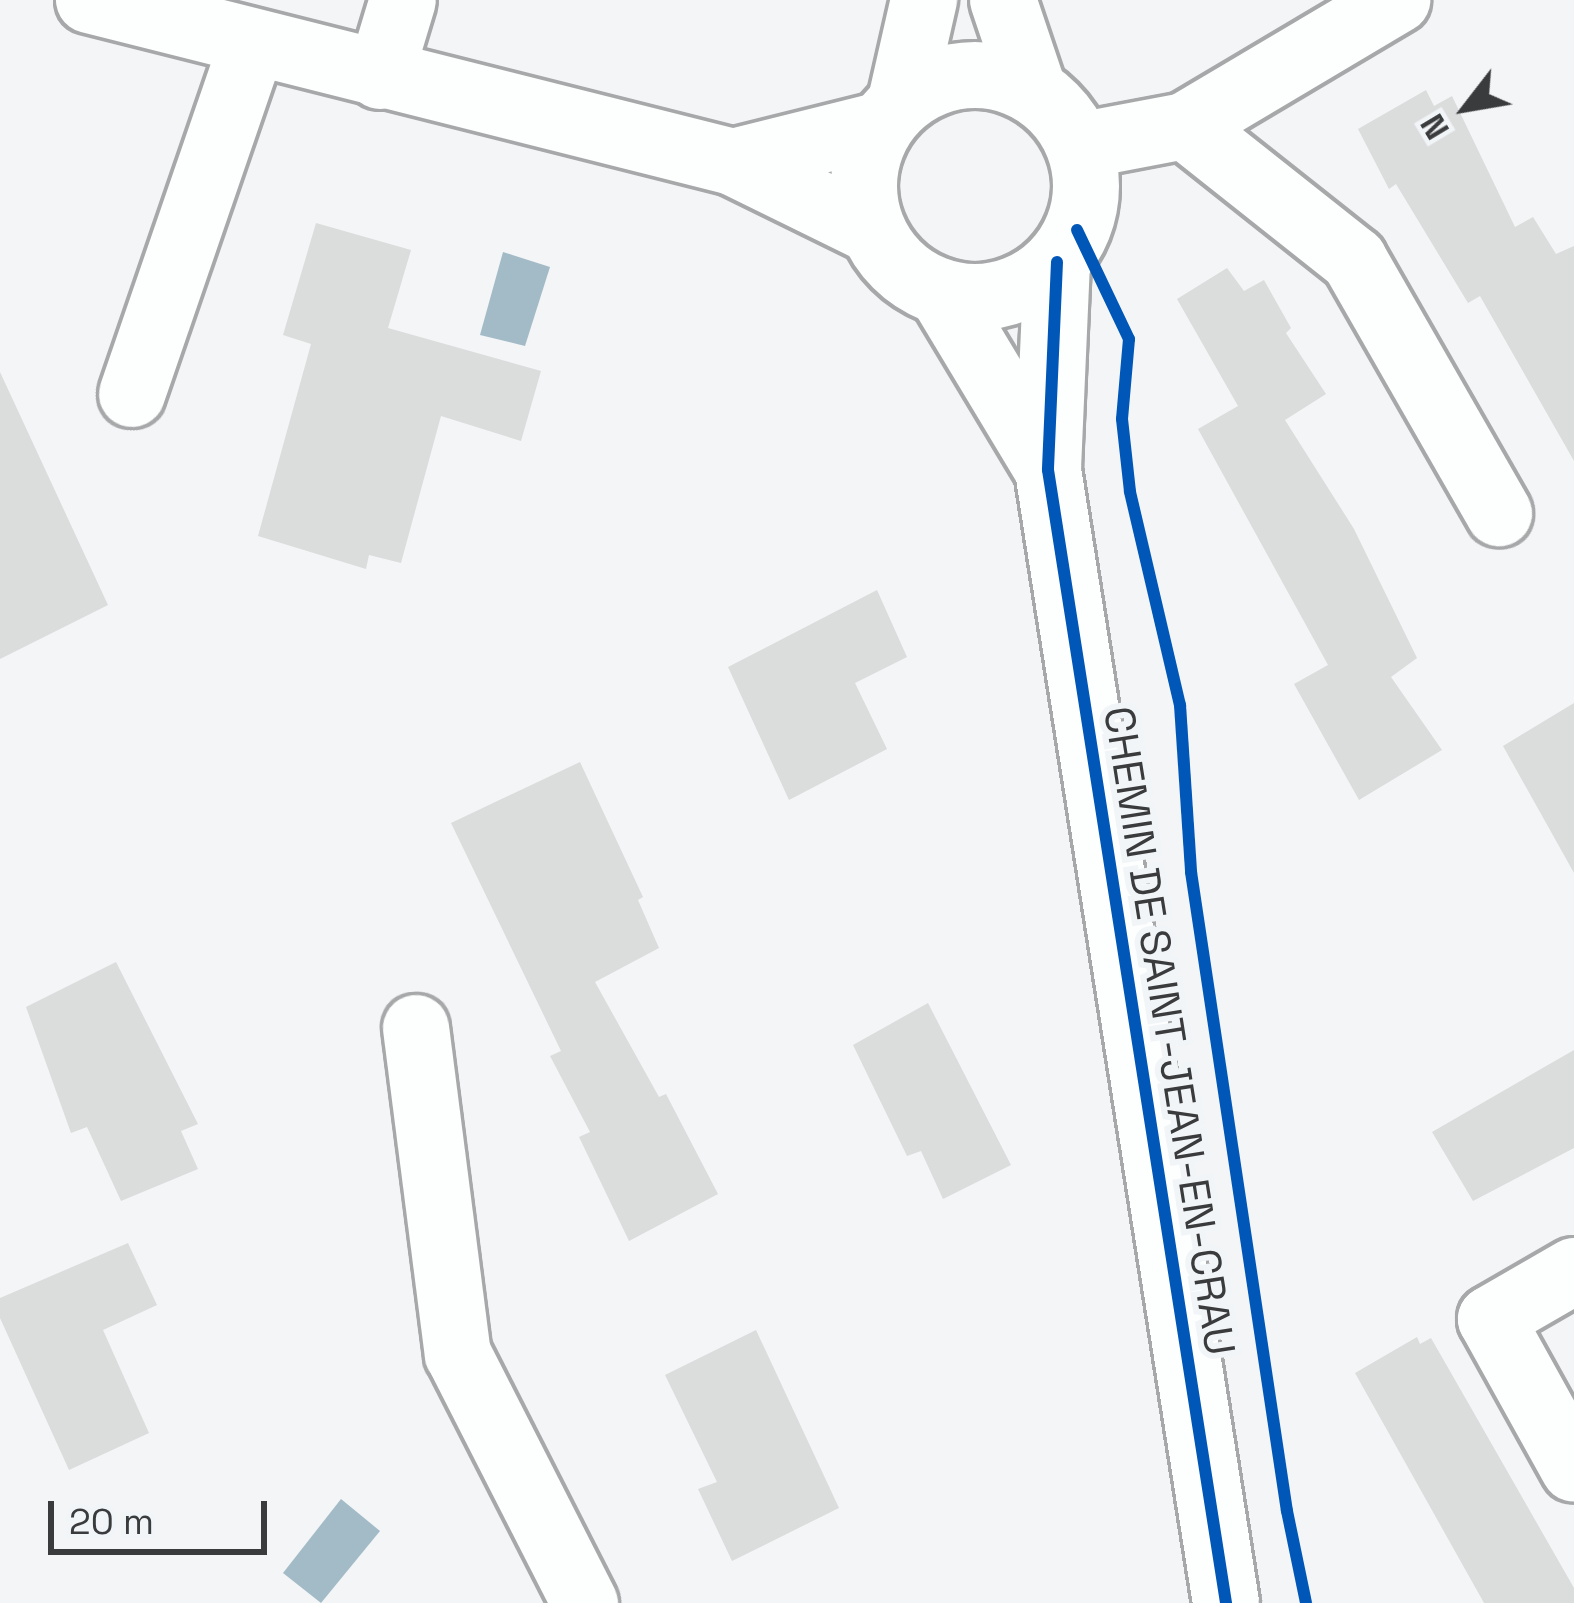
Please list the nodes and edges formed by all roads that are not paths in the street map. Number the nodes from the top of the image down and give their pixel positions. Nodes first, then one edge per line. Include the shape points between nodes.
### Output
1 (89, 0) edge
2 (403, 0) edge
3 (924, 0) edge
4 (1003, 0) edge
5 (1396, 0) edge
6 (253, 42) junction
7 (380, 76) junction
8 (1034, 88) junction
9 (891, 113) junction
10 (1185, 126) junction
11 (1079, 146) junction
12 (733, 162) junction
13 (873, 231) junction
14 (1057, 262) junction
15 (941, 292) junction
16 (133, 394) dead end
17 (1048, 470) junction
18 (1499, 513) dead end
19 (416, 1028) dead end
20 (1574, 1271) edge
21 (1574, 1469) edge
22 (585, 1603) edge
23 (1226, 1603) edge

1 - 6 street
2 - 7 street
3 - 9 street
4 - 8 street
5 - 10 street
6 - 7 street
6 - 16 street
7 - 12 street
8 - 9 street via 967,74 931,85
8 - 11 street
9 - 12 street
9 - 13 street via 867,157 863,196
10 - 11 street
10 - 18 street via 1354,260
11 - 14 street via 1085,205
12 - 13 street
13 - 15 street via 906,274
14 - 15 street via 1012,291 974,298
14 - 17 street
15 - 17 street
17 - 23 street, CHEMIN DE SAINT-JEAN-EN-CRAU
19 - 22 street via 458,1354
20 - 21 street via 1491,1319

